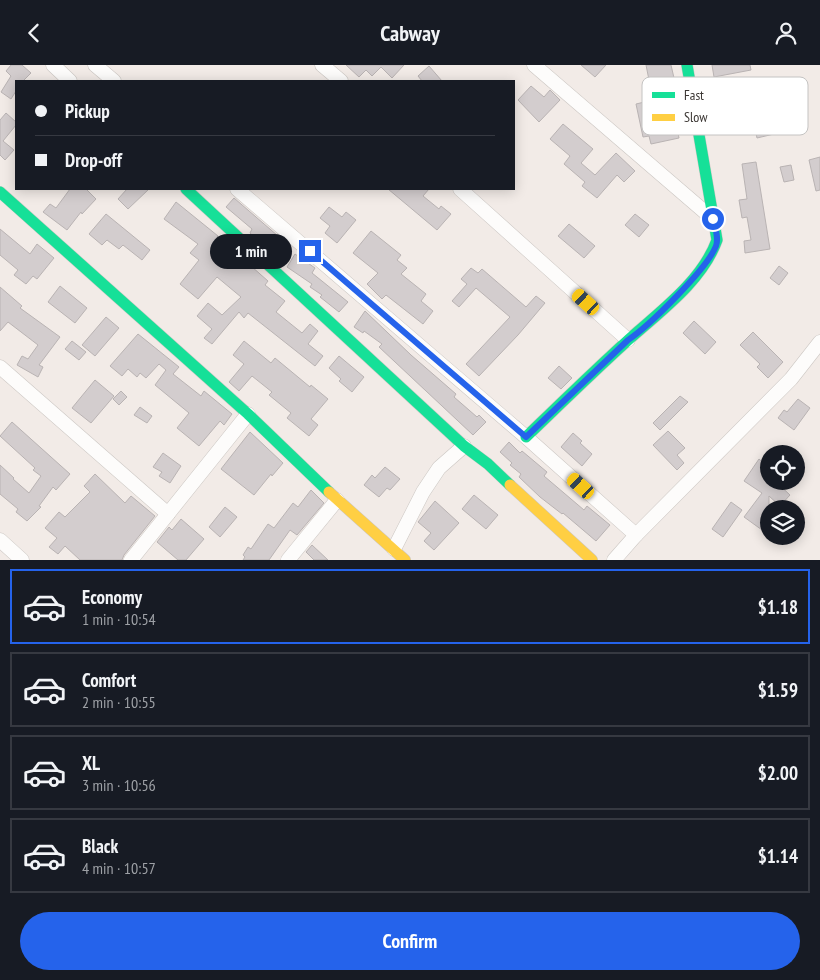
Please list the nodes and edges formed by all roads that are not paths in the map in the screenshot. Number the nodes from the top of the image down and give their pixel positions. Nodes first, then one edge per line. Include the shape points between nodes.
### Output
1 (53, 65) edge
2 (95, 65) edge
3 (322, 65) edge
4 (534, 65) edge
5 (69, 80) edge
6 (113, 80) edge
7 (340, 80) edge
8 (699, 135) edge
9 (187, 190) edge
10 (238, 190) edge
11 (461, 190) edge
12 (0, 192) edge
13 (713, 219) junction
14 (628, 340) junction
15 (820, 342) edge
16 (0, 367) edge
17 (248, 415) junction
18 (526, 437) junction
19 (464, 446) junction
20 (337, 500) junction
21 (168, 514) junction
22 (636, 535) junction
23 (0, 540) edge
24 (394, 549) junction
25 (22, 560) edge
26 (131, 560) edge
27 (288, 560) edge
28 (406, 560) edge
29 (592, 560) edge
30 (614, 560) edge

1 - 5 street
2 - 6 street
3 - 7 street
4 - 13 street
8 - 13 street
9 - 19 street
10 - 18 street
11 - 14 street
12 - 17 street
13 - 14 street via 717,242 710,257 662,310
14 - 18 street
15 - 22 street via 791,379
16 - 21 street
17 - 20 street
17 - 21 street
18 - 22 street
19 - 24 street via 439,468
19 - 29 street via 488,464
20 - 24 street
20 - 27 street
21 - 26 street
22 - 30 street
23 - 25 street
24 - 28 street

